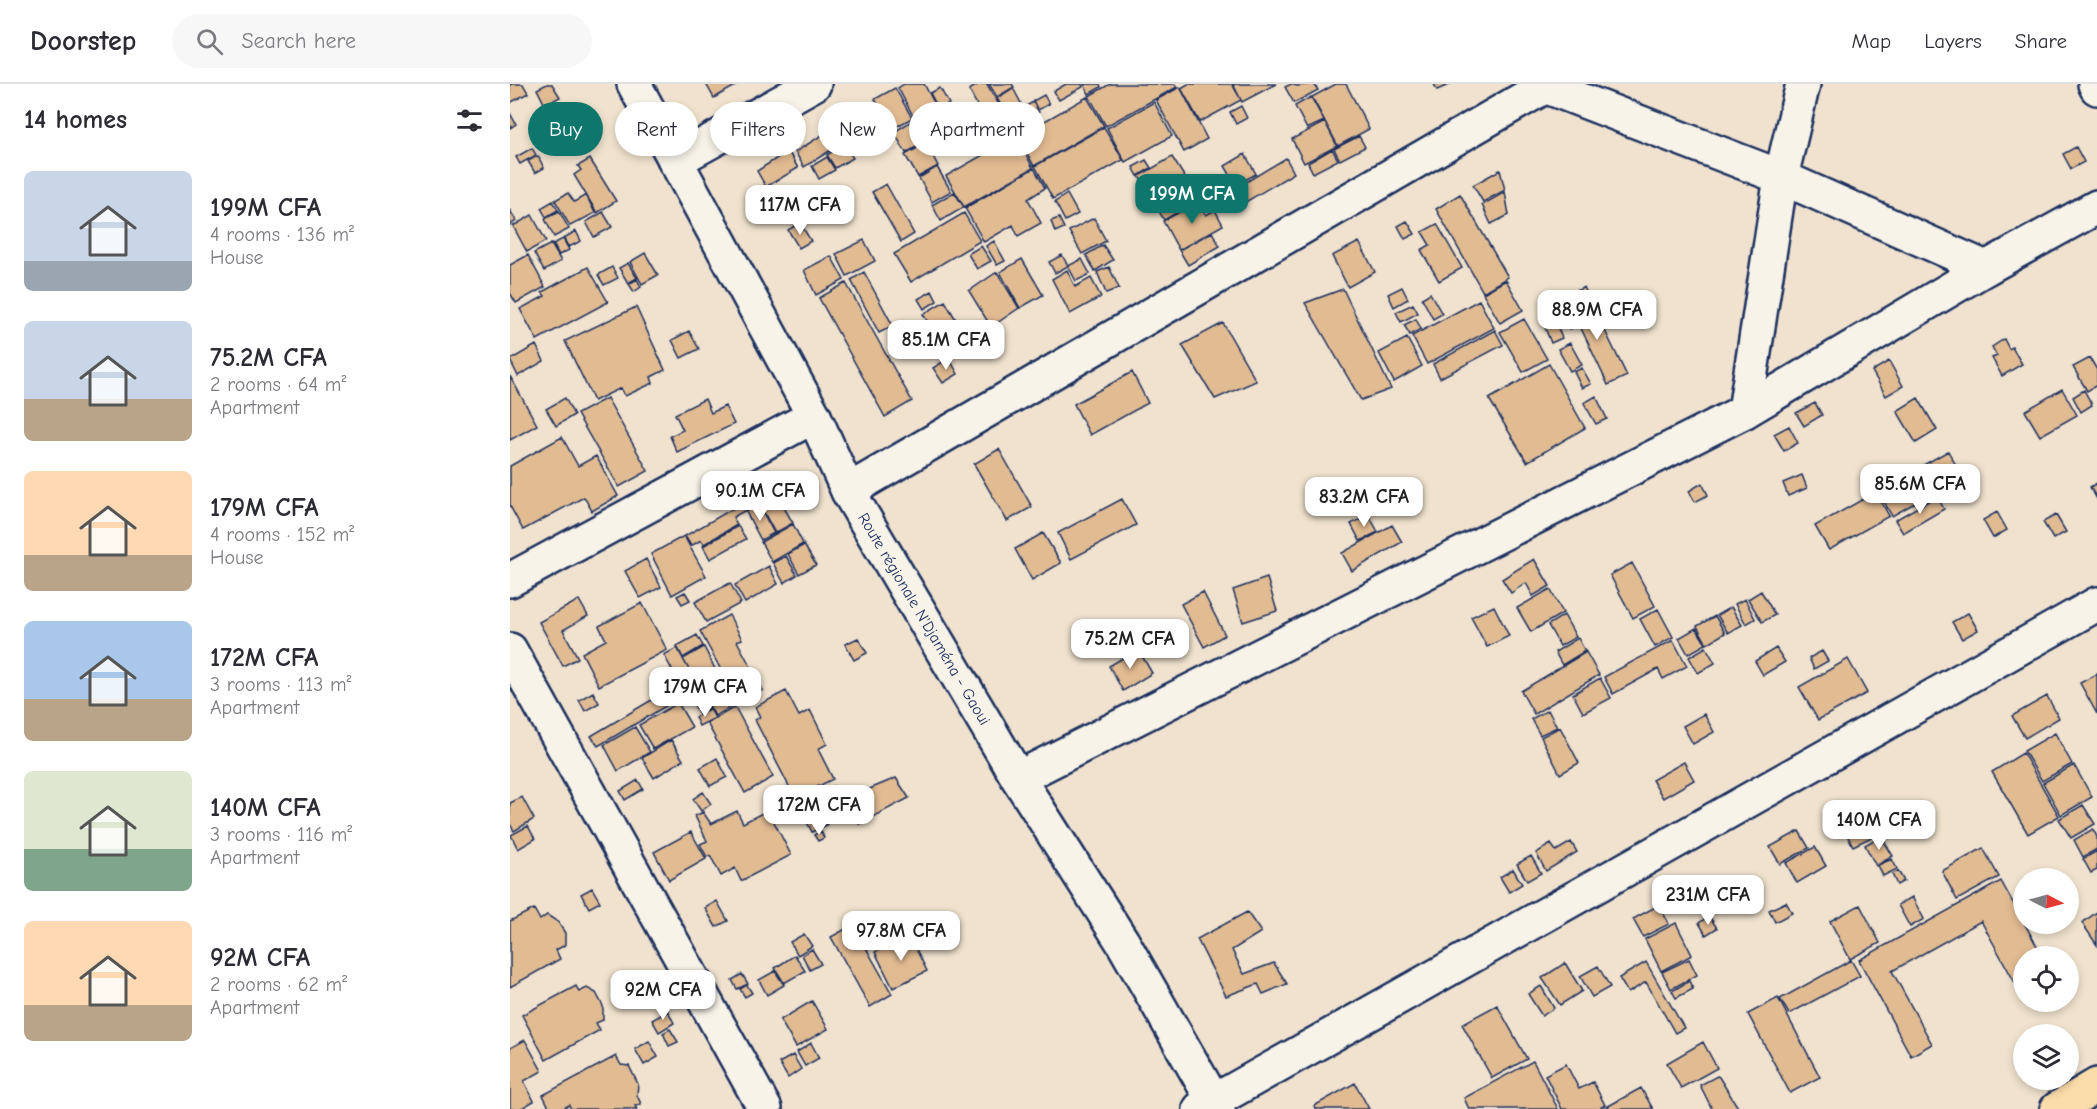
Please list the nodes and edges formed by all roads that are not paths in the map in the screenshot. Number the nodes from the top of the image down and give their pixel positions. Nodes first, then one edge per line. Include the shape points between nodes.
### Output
1 (634, 84) edge
2 (814, 84) edge
3 (1803, 84) edge
4 (2095, 84) edge
5 (1547, 85) edge
6 (2097, 88) edge
7 (675, 161) junction
8 (1781, 177) junction
9 (2097, 207) edge
10 (1986, 268) junction
11 (1745, 411) junction
12 (814, 416) junction
13 (848, 491) junction
14 (510, 580) edge
15 (2097, 604) edge
16 (510, 650) edge
17 (1018, 778) junction
18 (2097, 1085) edge
19 (1211, 1106) edge
20 (765, 1109) edge
21 (2057, 1109) edge

1 - 7 street, Route régionale N'Djaména - Gaoui
2 - 7 street
3 - 8 street
4 - 6 street
5 - 8 street
5 - 13 street
7 - 12 street, Route régionale N'Djaména - Gaoui
8 - 10 street
8 - 11 street
9 - 10 street
10 - 11 street
11 - 17 street
12 - 13 street, Route régionale N'Djaména - Gaoui
12 - 14 street
13 - 17 street, Route régionale N'Djaména - Gaoui
15 - 19 street
16 - 20 street
17 - 19 street, Route régionale N'Djaména - Gaoui via 1122,941
18 - 21 main road

